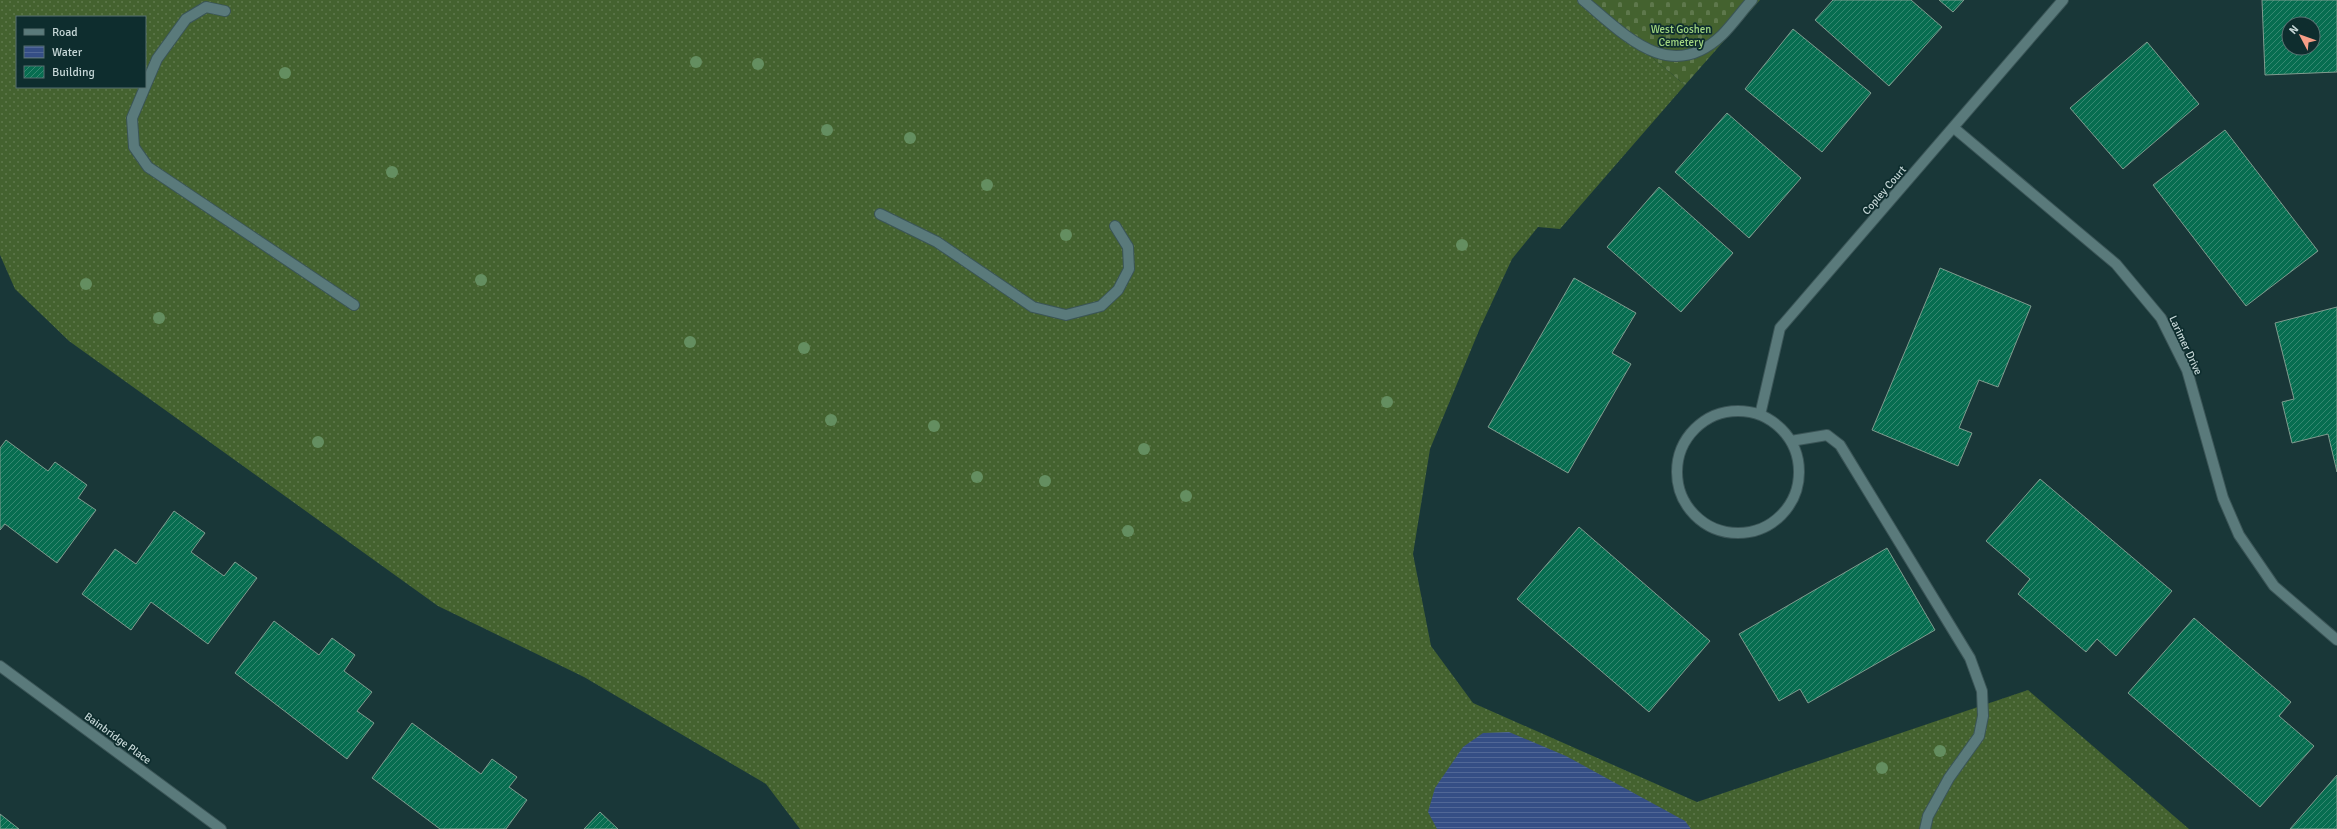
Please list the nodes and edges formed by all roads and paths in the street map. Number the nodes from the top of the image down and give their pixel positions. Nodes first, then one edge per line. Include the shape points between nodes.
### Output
1 (1583, 0) edge
2 (1752, 0) edge
3 (2064, 0) edge
4 (225, 11) dead end
5 (146, 85) edge
6 (145, 88) edge
7 (1954, 128) junction
8 (880, 214) dead end
9 (1115, 226) dead end
10 (354, 305) dead end
11 (1760, 415) junction
12 (1791, 441) junction
13 (2337, 640) edge
14 (0, 666) edge
15 (221, 829) edge
16 (1925, 829) edge

1 - 2 street via 1632,41 1671,57 1694,54 1721,36
3 - 7 street, Copley Court
4 - 5 street via 206,6 186,19 157,59
6 - 10 street via 132,118 134,147 148,167
7 - 11 street, Copley Court via 1780,328
7 - 13 street, Larimer Drive via 2116,264 2161,318 2187,370 2224,498 2239,535 2274,586
8 - 9 street via 937,242 1033,307 1066,315 1101,306 1118,290 1129,269 1128,247
11 - 12 street via 1777,425
11 - 12 street via 1740,411 1720,414 1703,423 1688,437 1679,455 1677,475 1680,494 1691,512 1706,524 1724,532 1745,533 1764,528 1781,516 1793,500 1799,480 1798,459
12 - 16 street via 1827,435 1840,445 1970,658 1982,691 1983,716 1978,736 1949,778 1928,816
14 - 15 street, Bainbridge Place

